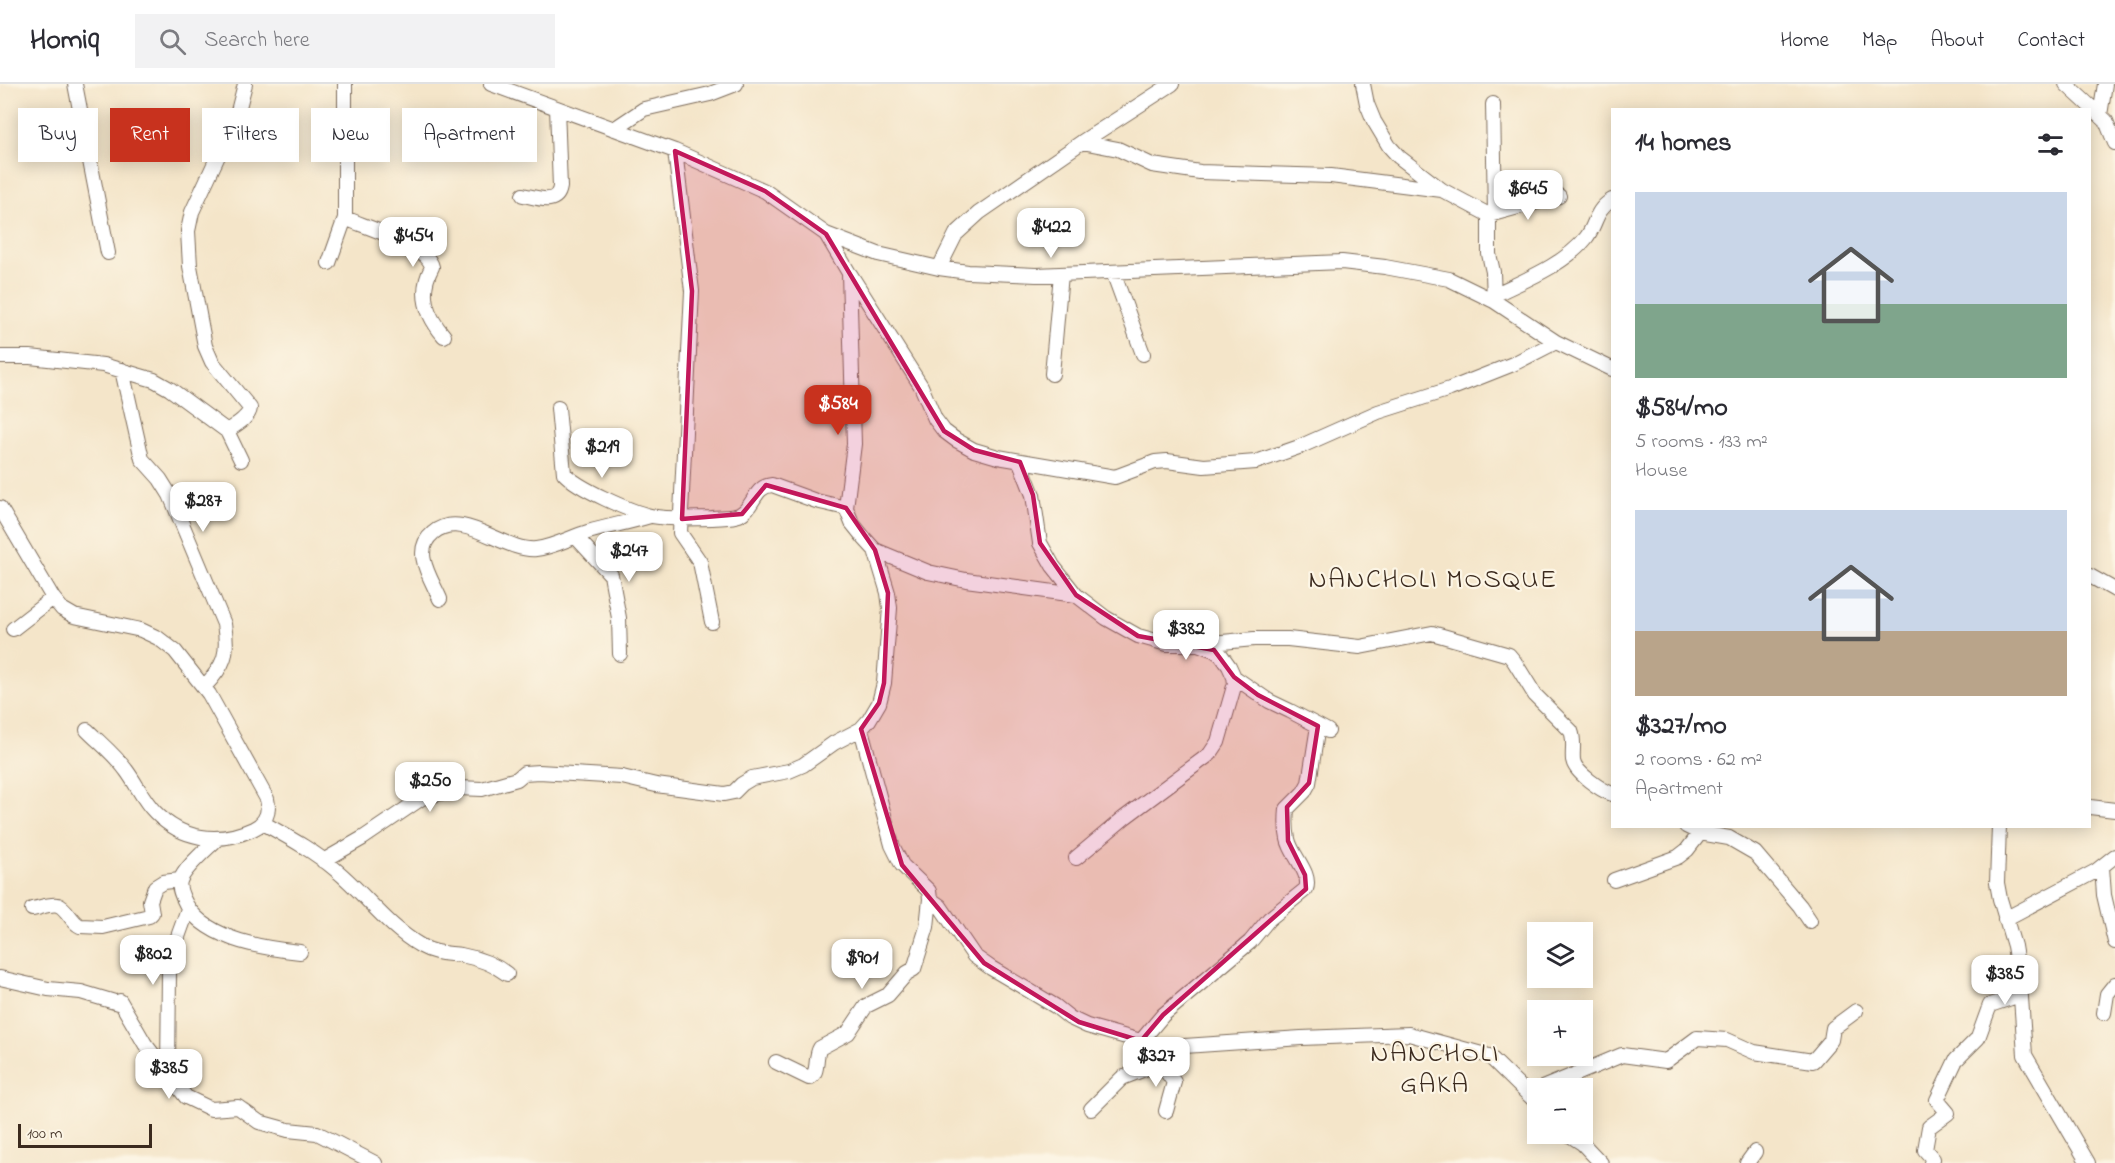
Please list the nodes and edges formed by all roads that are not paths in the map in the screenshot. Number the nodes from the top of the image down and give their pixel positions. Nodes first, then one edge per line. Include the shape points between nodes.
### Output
1 (75, 84) edge
2 (245, 84) edge
3 (345, 84) edge
4 (491, 84) edge
5 (736, 84) edge
6 (1172, 84) edge
7 (1363, 84) edge
8 (2066, 84) edge
9 (2105, 84) edge
10 (1493, 104) dead end
11 (557, 108) junction
12 (2107, 119) edge
13 (614, 129) junction
14 (1082, 142) junction
15 (2115, 143) edge
16 (675, 151) junction
17 (1443, 190) junction
18 (523, 195) dead end
19 (1559, 196) dead end
20 (1611, 201) edge
21 (1492, 214) junction
22 (345, 218) junction
23 (826, 234) junction
24 (108, 253) dead end
25 (329, 263) dead end
26 (939, 268) junction
27 (1113, 272) junction
28 (849, 273) junction
29 (1061, 274) junction
30 (1494, 298) junction
31 (444, 336) dead end
32 (1556, 342) junction
33 (1143, 354) dead end
34 (0, 357) edge
35 (1611, 369) edge
36 (123, 370) junction
37 (1052, 374) dead end
38 (558, 408) dead end
39 (227, 431) junction
40 (241, 460) dead end
41 (1020, 462) junction
42 (0, 508) edge
43 (846, 508) junction
44 (650, 516) junction
45 (682, 519) junction
46 (576, 537) junction
47 (875, 550) junction
48 (2091, 577) edge
49 (2115, 590) edge
50 (1076, 595) junction
51 (53, 598) junction
52 (440, 599) dead end
53 (712, 622) dead end
54 (12, 629) dead end
55 (1198, 644) junction
56 (620, 654) dead end
57 (1234, 676) junction
58 (204, 687) junction
59 (87, 729) dead end
60 (861, 729) junction
61 (1611, 794) edge
62 (2091, 807) edge
63 (2115, 810) edge
64 (262, 823) junction
65 (1999, 828) edge
66 (1703, 830) edge
67 (217, 839) junction
68 (2115, 856) edge
69 (1076, 858) dead end
70 (323, 861) junction
71 (2102, 867) junction
72 (180, 880) junction
73 (1614, 880) dead end
74 (930, 899) junction
75 (32, 909) dead end
76 (188, 909) junction
77 (2006, 919) junction
78 (1809, 921) dead end
79 (2115, 942) edge
80 (300, 952) dead end
81 (507, 974) dead end
82 (0, 978) edge
83 (2115, 984) edge
84 (2020, 995) junction
85 (1856, 1011) dead end
86 (2104, 1013) dead end
87 (1141, 1041) junction
88 (776, 1062) dead end
89 (1160, 1063) junction
90 (168, 1072) junction
91 (1571, 1078) edge
92 (1527, 1087) edge
93 (1091, 1109) dead end
94 (1166, 1111) dead end
95 (1583, 1144) edge
96 (375, 1163) edge
97 (1601, 1163) edge
98 (1931, 1163) edge
99 (2088, 1163) edge

1 - 24 street
2 - 39 street via 237,115 192,212 188,231 190,266 205,346 212,362 250,408
3 - 22 street
4 - 11 street
5 - 13 street via 644,110
6 - 14 street
7 - 17 street via 1374,122 1389,146
8 - 12 street
9 - 12 street via 2102,94
10 - 21 street
11 - 13 street
11 - 18 street via 559,194 549,200
12 - 15 street
13 - 16 street
14 - 17 street via 1118,149 1152,165 1200,172 1331,176
14 - 26 street via 979,213 956,234
16 - 23 street via 765,191
16 - 45 street via 692,291
17 - 21 street
19 - 21 street
20 - 30 street via 1597,213 1587,236 1573,251
21 - 30 street via 1489,254
22 - 25 street
22 - 31 street via 426,256 432,267 425,284 425,302 433,323
23 - 26 street via 878,254
23 - 28 street
26 - 29 street via 991,274
27 - 29 street
27 - 30 street via 1342,262 1449,279
27 - 33 street
28 - 41 street via 921,386 944,431 974,450
28 - 43 street via 854,444
29 - 37 street
30 - 32 street
32 - 35 street
32 - 41 street via 1513,364 1378,412 1256,462 1204,466 1155,462 1115,477
34 - 36 street via 70,360
36 - 39 street via 170,389
36 - 58 street via 142,459 170,495 224,624 224,661
38 - 44 street via 564,473 569,479
39 - 40 street
41 - 50 street via 1033,495 1040,543
42 - 51 street
43 - 45 street via 766,485 742,514
43 - 47 street via 852,523
44 - 45 street
44 - 46 street
45 - 53 street via 680,533 700,562
46 - 52 street via 539,549 525,549 468,527 444,527 434,532 422,550
46 - 56 street via 611,575 619,618
47 - 50 street via 936,574
47 - 60 street via 888,593 889,632 879,703
48 - 49 street
50 - 55 street via 1138,636 1167,644
51 - 54 street
51 - 58 street via 74,616 141,630 158,638 175,651
55 - 57 street via 1221,655
55 - 61 street via 1288,639 1360,647 1432,633 1503,653 1512,657 1535,696 1571,731 1577,768
57 - 69 street via 1218,742 1210,754
57 - 87 street via 1263,698 1323,729 1309,783 1287,809 1288,841 1305,875 1306,889 1163,1015
58 - 64 street via 267,799 269,807
59 - 67 street via 168,823 202,838
60 - 70 street via 803,765 752,778 734,792 724,794 622,777 539,772 524,773 482,789 459,788 422,798
60 - 74 street via 892,845 902,865 929,891
62 - 63 street
64 - 67 street
64 - 70 street
65 - 77 street via 1997,883
66 - 73 street via 1678,857
66 - 78 street via 1729,838 1755,853
67 - 72 street
68 - 71 street
70 - 81 street via 395,929 422,946 436,954 485,962
71 - 77 street
71 - 79 street
72 - 75 street via 155,887 149,916 115,925 80,926 57,905
72 - 76 street via 179,888
74 - 87 street via 940,906 974,956 991,968 1079,1022
74 - 88 street via 927,927 914,969 888,995 866,1006 848,1033 820,1048 813,1077
76 - 80 street via 230,938
76 - 90 street via 169,971
77 - 84 street
82 - 90 street via 120,1001
83 - 86 street via 2107,994
84 - 98 street via 1990,1005 1978,1038 1956,1059 1937,1100 1948,1113 1929,1127 1925,1150
84 - 99 street via 2025,1056
85 - 91 street via 1833,1028 1831,1040 1813,1060 1754,1052 1727,1040 1697,1038 1666,1061 1622,1055
87 - 89 street
87 - 92 street via 1170,1047 1409,1034 1488,1056
89 - 93 street via 1122,1078
89 - 94 street via 1174,1082
90 - 96 street via 186,1097 211,1109 238,1107 259,1122 317,1133
95 - 97 street

